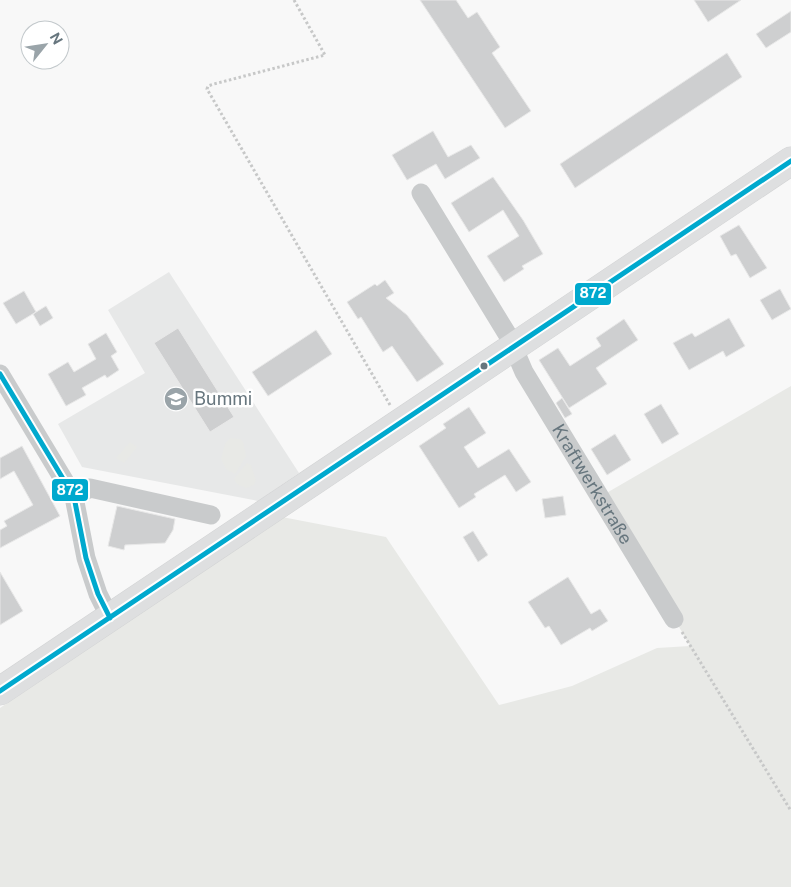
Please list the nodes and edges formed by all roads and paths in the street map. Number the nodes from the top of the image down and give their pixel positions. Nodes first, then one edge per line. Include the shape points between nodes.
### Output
1 (294, 0) edge
2 (791, 161) edge
3 (421, 193) dead end
4 (514, 347) junction
5 (0, 374) edge
6 (400, 422) junction
7 (74, 497) junction
8 (211, 515) dead end
9 (110, 618) junction
10 (674, 619) joint
11 (0, 691) edge
12 (791, 811) edge

1 - 6 path via 324,55 214,84 207,89
2 - 4 main road
3 - 4 street, Kraftwerkstraße
4 - 6 main road
4 - 10 street, Kraftwerkstraße via 524,372
5 - 7 street
6 - 9 main road
7 - 8 street via 90,488
7 - 9 street via 86,558
9 - 11 main road
10 - 12 path

